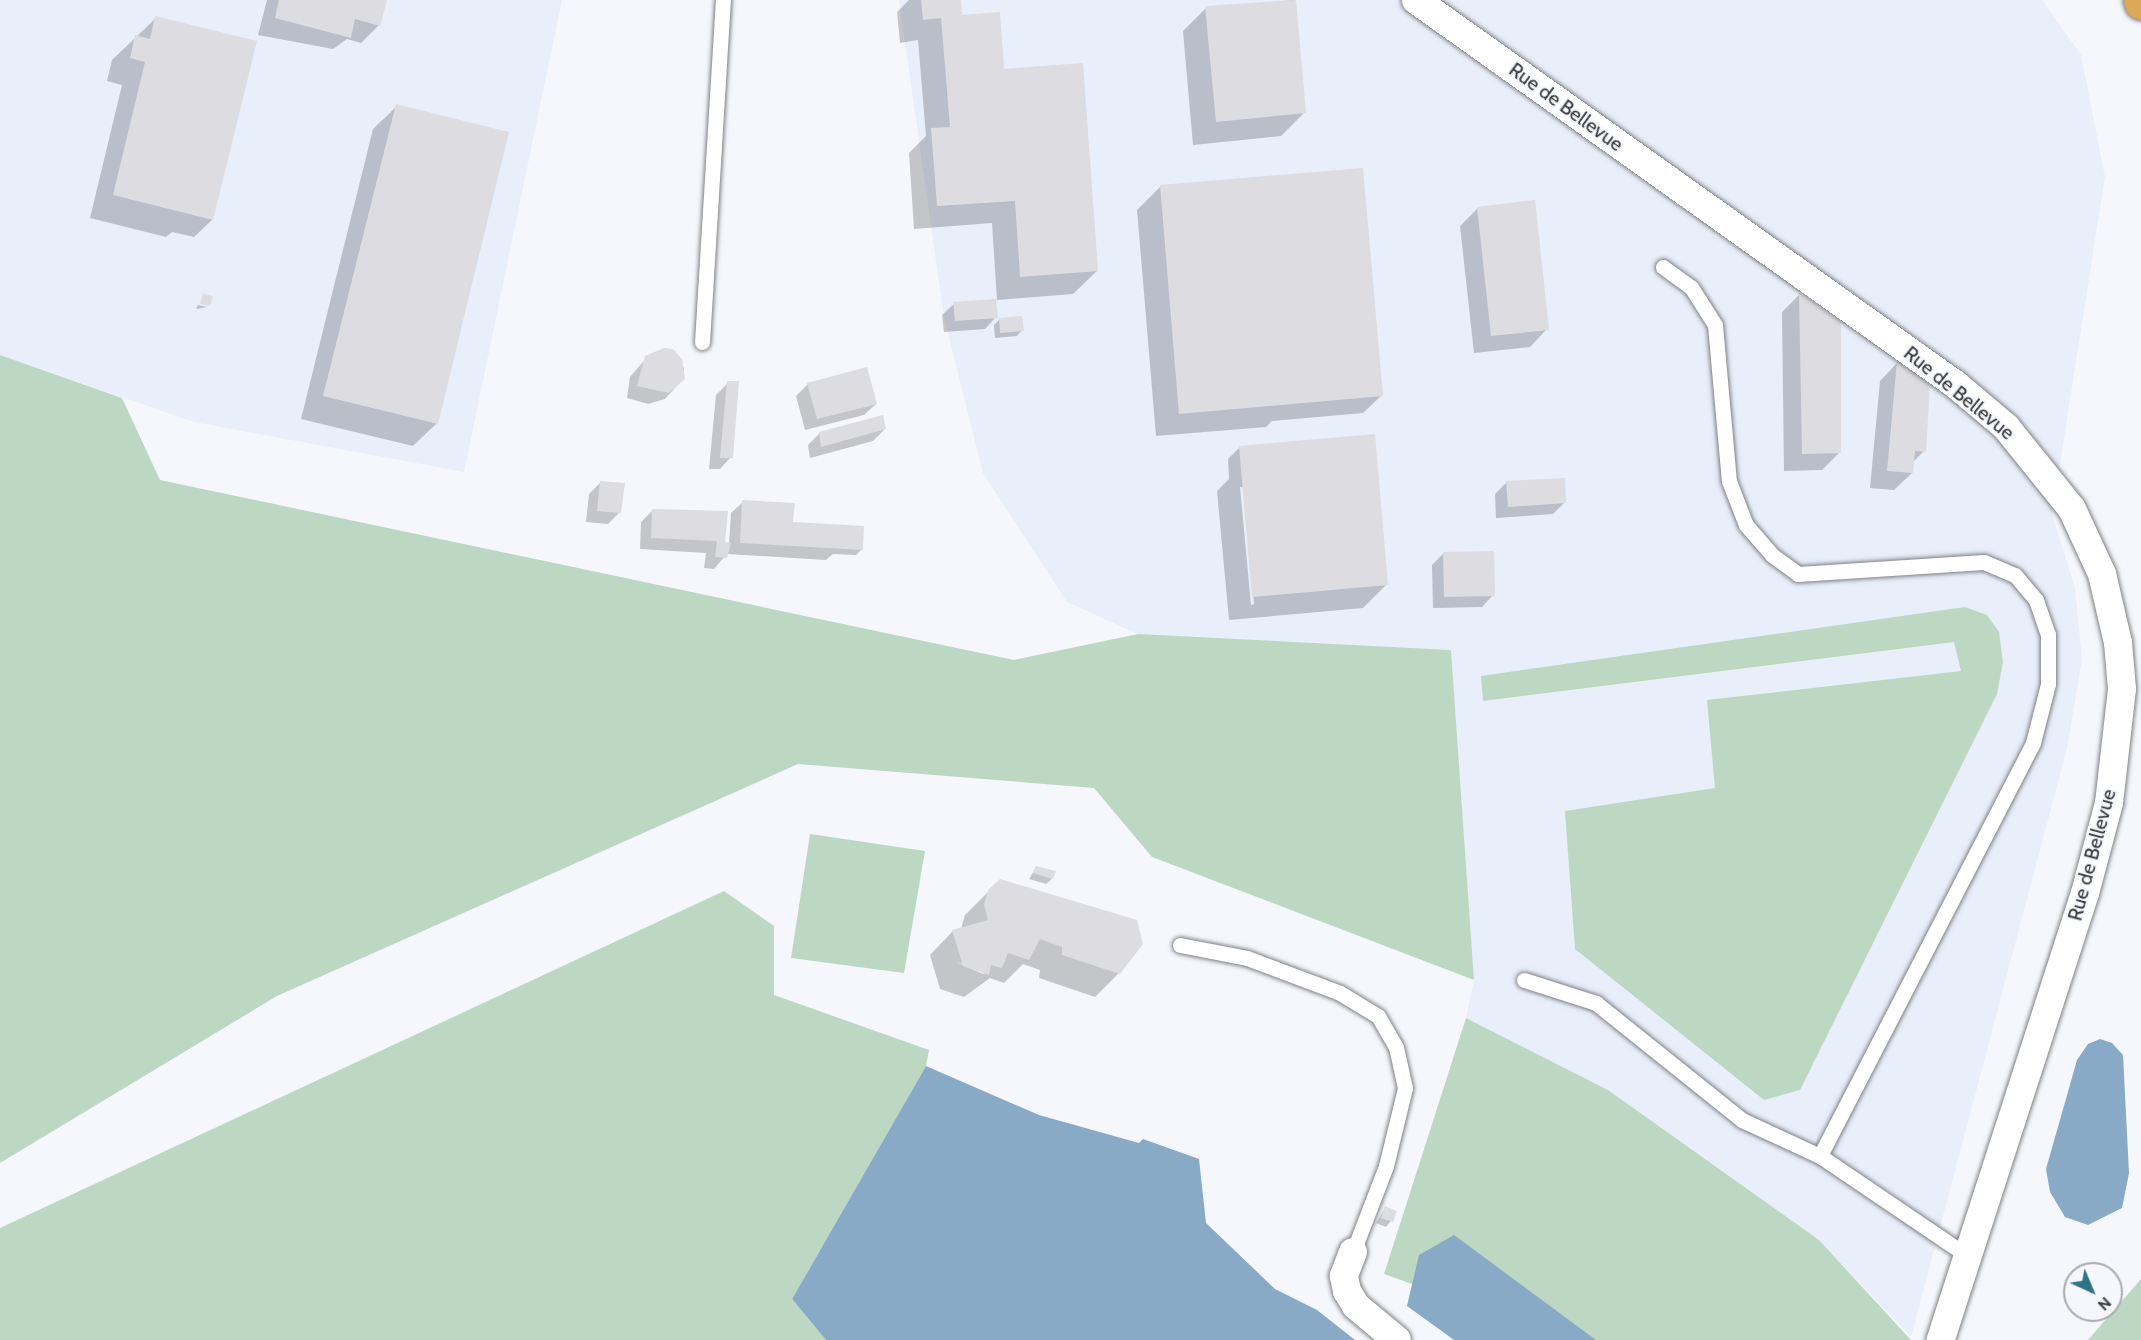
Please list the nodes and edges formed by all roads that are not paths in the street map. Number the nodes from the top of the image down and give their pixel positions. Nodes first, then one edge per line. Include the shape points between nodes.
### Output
1 (723, 0) edge
2 (1416, 0) edge
3 (1663, 267) dead end
4 (702, 342) dead end
5 (1180, 945) dead end
6 (1524, 981) dead end
7 (1820, 1156) junction
8 (1353, 1252) joint
9 (1969, 1257) junction
10 (1397, 1340) edge
11 (1941, 1340) edge

1 - 4 lane
2 - 9 street, Rue de Bellevue via 1954,384 2006,426 2072,509 2102,574 2118,643 2122,689 2109,803 2085,893
3 - 7 lane via 1691,287 1715,326 1729,481 1746,525 1772,555 1798,574 1984,562 2015,575 2036,600 2048,634 2048,684 2033,743
5 - 8 lane via 1247,958 1340,993 1378,1016 1396,1047 1405,1088 1386,1166
6 - 7 lane via 1596,1003 1742,1120
7 - 9 lane
8 - 10 street via 1344,1276 1347,1291 1356,1306
9 - 11 street, Rue de Bellevue

